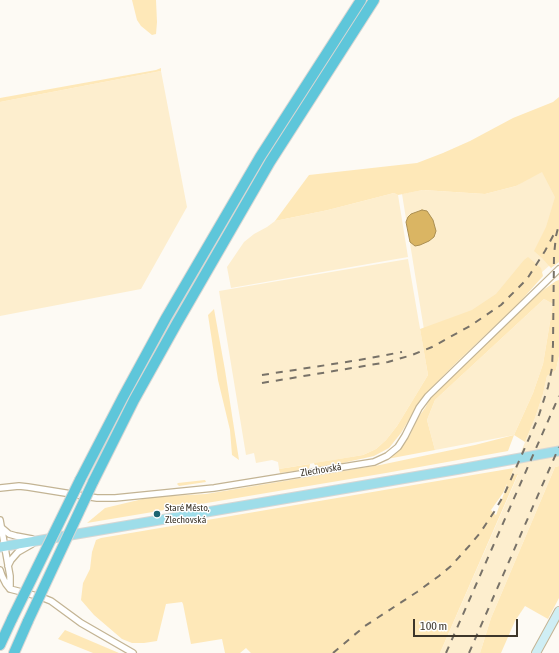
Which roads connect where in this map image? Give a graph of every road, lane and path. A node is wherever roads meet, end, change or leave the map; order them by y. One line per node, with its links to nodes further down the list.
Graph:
1 (361, 0): 14 (highway, bridge)
2 (374, 0): 15 (highway, bridge)
3 (559, 269): 5 (street, Zlechovská)
4 (559, 451): 8 (main road)
5 (0, 488)
6 (0, 520): 7 (street)
7 (1, 528): 8 (street); 9 (street)
8 (42, 540): 9 (main road); 10 (street)
9 (2, 546): 10 (street)
10 (8, 567): 12 (street)
11 (0, 570): 12 (street)
12 (10, 589): 16 (street)
13 (559, 611): 17 (main road)
14 (0, 646)
15 (14, 653)
16 (133, 653)
17 (536, 653)

